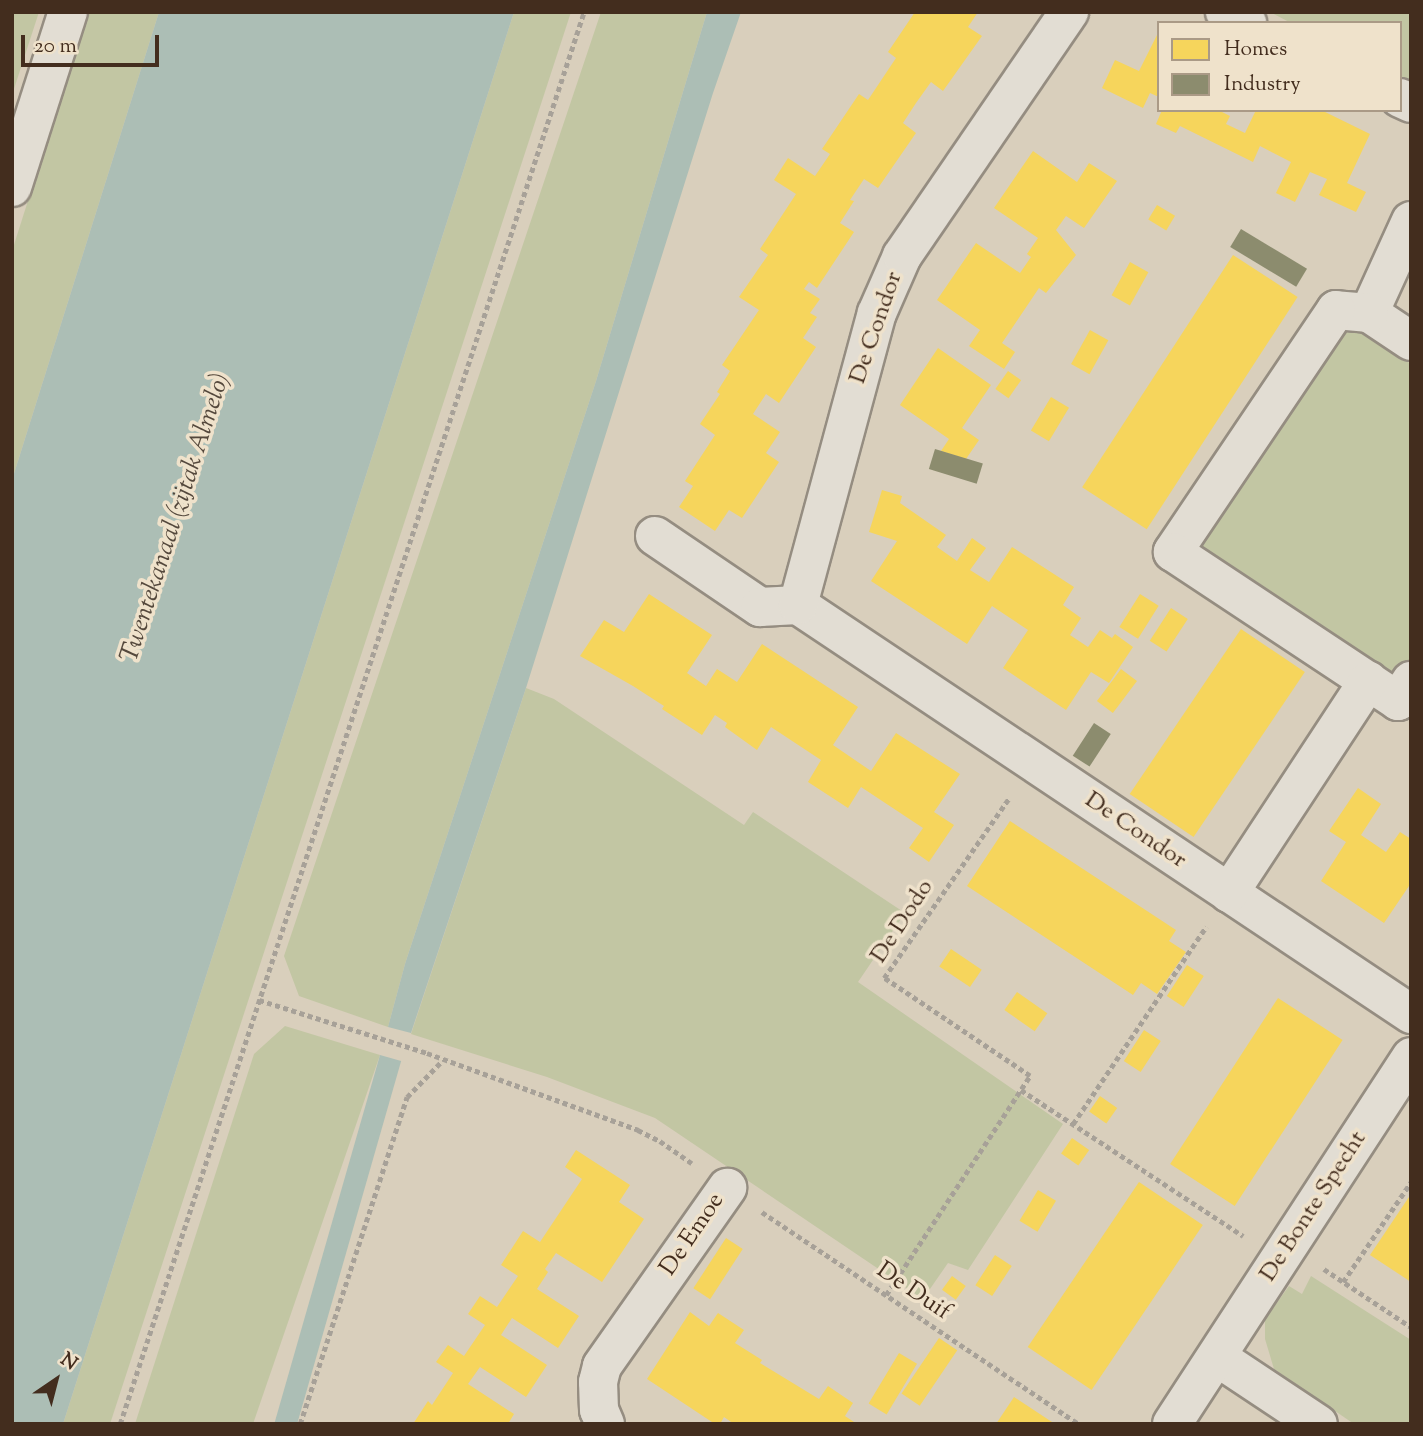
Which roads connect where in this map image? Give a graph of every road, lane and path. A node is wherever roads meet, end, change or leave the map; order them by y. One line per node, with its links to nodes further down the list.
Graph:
1 (68, 12): 6 (street)
2 (584, 12): 16 (path)
3 (1069, 12): 11 (street, De Condor)
4 (1225, 12): 5 (street)
5 (1243, 21)
6 (12, 187)
7 (1411, 221): 8 (street)
8 (1369, 313): 9 (street); 12 (street)
9 (1411, 341)
10 (655, 536): 11 (street)
11 (798, 605): 14 (street, De Condor)
12 (1368, 681): 13 (street); 15 (street)
13 (1411, 681)
14 (1033, 763): 15 (street, De Condor); 20 (path, De Dodo)
15 (1229, 892): 17 (street, De Condor); 21 (path)
16 (259, 1000): 19 (path, De Emoe); 29 (path)
17 (1411, 1014)
18 (1411, 1057): 24 (street, De Bonte Specht)
19 (442, 1061): 23 (path, De Emoe); 30 (path)
20 (1021, 1090): 21 (path); 26 (path)
21 (1073, 1124): 24 (path)
22 (1411, 1182): 25 (path)
23 (727, 1188): 26 (path, De Duif); 31 (street, De Emoe)
24 (1284, 1252): 25 (path); 28 (street, De Bonte Specht)
25 (1343, 1282): 27 (path)
26 (886, 1295): 32 (path, De Duif)
27 (1411, 1327)
28 (1217, 1357): 33 (street, De Bonte Specht); 34 (street)
29 (120, 1424)
30 (300, 1424)
31 (605, 1424)
32 (1079, 1424)
33 (1172, 1424)
34 (1318, 1424)

